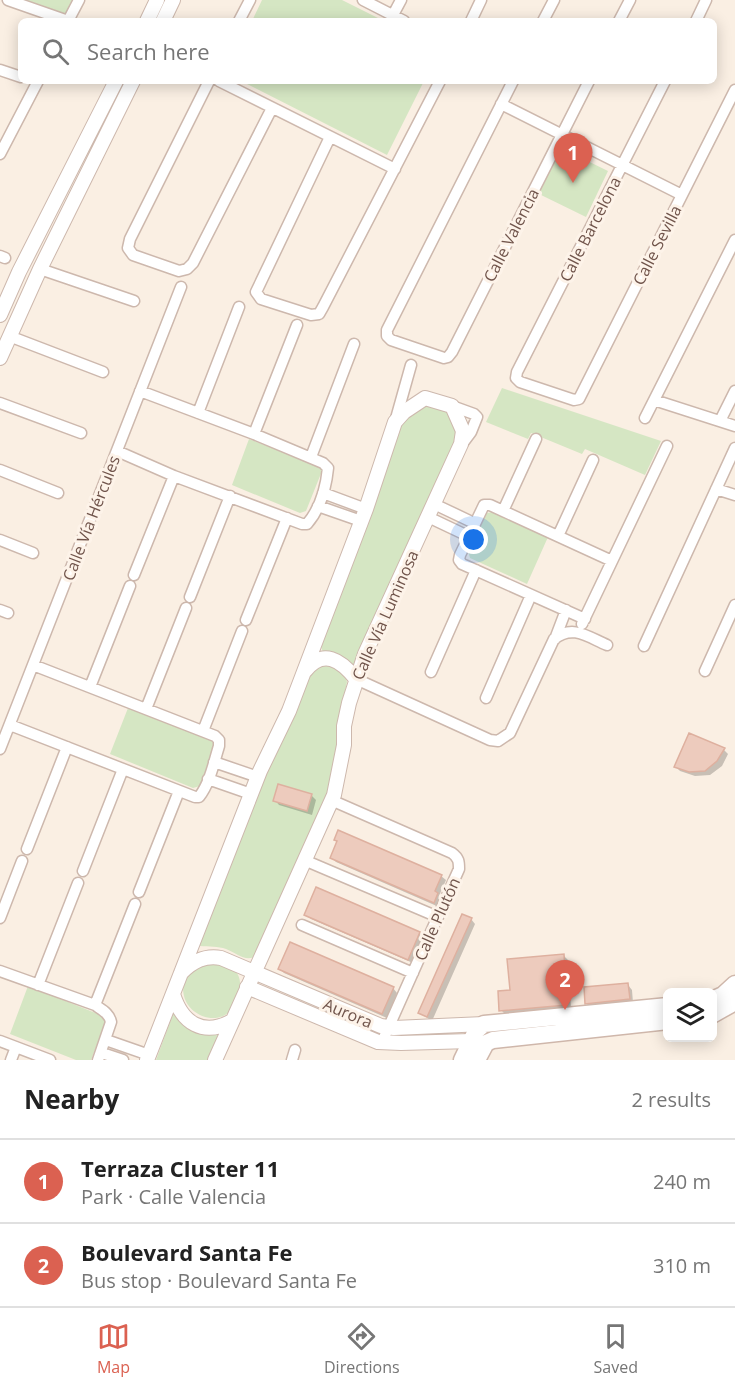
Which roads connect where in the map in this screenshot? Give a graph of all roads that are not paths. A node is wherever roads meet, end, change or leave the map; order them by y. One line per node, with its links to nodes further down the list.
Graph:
1 (8, 0): 13 (street)
2 (79, 0): 14 (street)
3 (157, 0): 15 (street)
4 (173, 0): 16 (street)
5 (250, 0): 17 (street)
6 (363, 0): 12 (street)
7 (401, 0): 12 (street)
8 (482, 0): 19 (street)
9 (554, 0): 20 (street)
10 (630, 0): 21 (street)
11 (706, 0): 22 (street)
12 (393, 15): 18 (street)
13 (59, 18)
14 (70, 18)
15 (148, 18)
16 (164, 18)
17 (241, 18)
18 (398, 18)
19 (473, 18)
20 (545, 18)
21 (621, 18)
22 (697, 18)
23 (0, 70): 24 (street)
24 (18, 76)
25 (34, 84): 39 (street)
26 (114, 84): 45 (street)
27 (132, 84): 46 (street)
28 (206, 84): 36 (street)
29 (225, 84): 36 (street)
30 (438, 84): 42 (street)
31 (511, 84): 35 (street)
32 (587, 84): 37 (street, Calle Valencia)
33 (663, 84): 41 (street, Calle Barcelona)
34 (735, 90): 43 (street, Calle Sevilla)
35 (501, 104): 37 (street); 37 (street, Calle Valencia)
36 (272, 108): 38 (street)
37 (562, 134): 41 (street)
38 (330, 137): 42 (street); 42 (street)
39 (3, 141): 40 (street)
40 (0, 154)
41 (622, 164): 43 (street); 61 (street, Calle Barcelona)
42 (395, 169)
43 (682, 195): 61 (street, Calle Sevilla)
44 (734, 244): 62 (street)
45 (19, 272): 46 (street); 50 (street)
46 (38, 274): 48 (street); 52 (street)
47 (181, 287): 57 (street, Calle Vía Hércules)
48 (134, 301)
49 (239, 307): 64 (street)
50 (0, 315)
51 (297, 325): 70 (street)
52 (9, 336): 54 (street); 56 (street)
53 (354, 344): 75 (street)
54 (0, 358)
55 (411, 365): 58 (street)
56 (103, 372)
57 (140, 391): 64 (street); 74 (street, Calle Vía Hércules)
58 (404, 391): 60 (street); 67 (street)
59 (735, 391): 66 (street)
60 (425, 398): 67 (street); 84 (street, Calle Vía Luminosa)
61 (579, 399)
62 (654, 400): 65 (street); 66 (street)
63 (0, 403): 69 (street)
64 (198, 413): 70 (street)
65 (645, 418)
66 (720, 421): 68 (street)
67 (395, 422): 87 (street)
68 (735, 426)
69 (81, 433)
70 (254, 434): 75 (street)
71 (536, 439): 86 (street)
72 (667, 446): 95 (street)
73 (735, 448): 79 (street)
74 (117, 451): 78 (street); 111 (street, Calle Vía Hércules)
75 (311, 458): 81 (street)
76 (593, 460): 92 (street)
77 (0, 470): 80 (street)
78 (174, 476): 83 (street); 97 (street)
79 (716, 489): 82 (street); 110 (street)
80 (58, 493)
81 (324, 493): 85 (street); 87 (street)
82 (735, 495)
83 (230, 496): 88 (street); 100 (street)
84 (434, 504): 89 (street, Calle Vía Luminosa); 90 (street)
85 (318, 506): 87 (street); 88 (street)
86 (503, 511): 90 (street); 92 (street)
87 (364, 515): 113 (street)
88 (287, 518): 105 (street)
89 (428, 518): 91 (street); 115 (street, Calle Vía Luminosa)
90 (474, 523): 91 (street)
91 (468, 536): 96 (street)
92 (558, 536): 95 (street)
93 (0, 540): 94 (street)
94 (33, 553)
95 (612, 561): 104 (street)
96 (476, 570): 99 (street); 114 (street)
97 (134, 575)
98 (130, 586): 116 (street)
99 (531, 595): 103 (street); 117 (street)
100 (190, 597)
101 (735, 605): 112 (street)
102 (186, 608): 118 (street)
103 (566, 610): 104 (street); 108 (street)
104 (585, 619): 107 (street)
105 (246, 620)
106 (242, 631): 120 (street)
107 (578, 632): 108 (street); 109 (street)
108 (554, 639): 115 (street)
109 (607, 645)
110 (644, 646)
111 (33, 665): 116 (street); 119 (street, Calle Vía Hércules)
112 (705, 671)
113 (303, 672): 115 (street); 125 (street)
114 (431, 672)
115 (356, 680): 129 (street, Calle Vía Luminosa)
116 (90, 687): 118 (street)
117 (486, 698)
118 (146, 709): 120 (street)
119 (9, 725): 121 (street); 122 (street, Calle Vía Hércules)
120 (203, 731): 123 (street)
121 (67, 747): 124 (street); 130 (street)
122 (0, 749)
123 (214, 762): 125 (street); 126 (street)
124 (123, 768): 127 (street); 133 (street)
125 (258, 777): 128 (street)
126 (208, 779): 127 (street); 128 (street)
127 (179, 790): 135 (street)
128 (251, 794): 141 (street)
129 (331, 800): 131 (street, Calle Vía Luminosa); 137 (street, Calle Plutón)
130 (27, 849)
131 (304, 860): 137 (street); 142 (street, Calle Vía Luminosa)
132 (22, 861): 138 (street)
133 (83, 871)
134 (78, 883): 145 (street)
135 (140, 892)
136 (135, 904): 150 (street)
137 (438, 917): 143 (street, Calle Plutón)
138 (0, 918)
139 (302, 925): 143 (street)
140 (0, 971): 145 (street)
141 (181, 973): 142 (street); 147 (street)
142 (254, 973): 146 (street, Calle Vía Luminosa); 156 (street, Aurora)
143 (413, 973): 156 (street, Calle Plutón)
144 (735, 984): 148 (main road)
145 (38, 985): 150 (street)
146 (247, 987): 153 (street, Calle Vía Luminosa); 160 (street, Aurora)
147 (173, 994): 153 (street); 163 (street)
148 (717, 998)
149 (735, 1002): 152 (main road)
150 (95, 1005): 157 (street)
151 (663, 1006): 155 (main road)
152 (717, 1013)
153 (232, 1021): 167 (street, Calle Vía Luminosa)
154 (663, 1022): 169 (main road)
155 (484, 1024): 156 (street, Aurora); 159 (main road)
156 (389, 1028): 160 (street, Calle Plutón)
157 (106, 1040): 162 (street); 163 (street)
158 (0, 1041): 161 (street)
159 (471, 1041): 160 (street, Aurora); 168 (main road)
160 (382, 1042)
161 (16, 1047): 164 (street); 165 (street)
162 (100, 1056): 166 (street)
163 (148, 1058)
164 (11, 1060)
165 (50, 1060)
166 (123, 1060)
167 (214, 1060)
168 (462, 1060)
169 (477, 1060)

